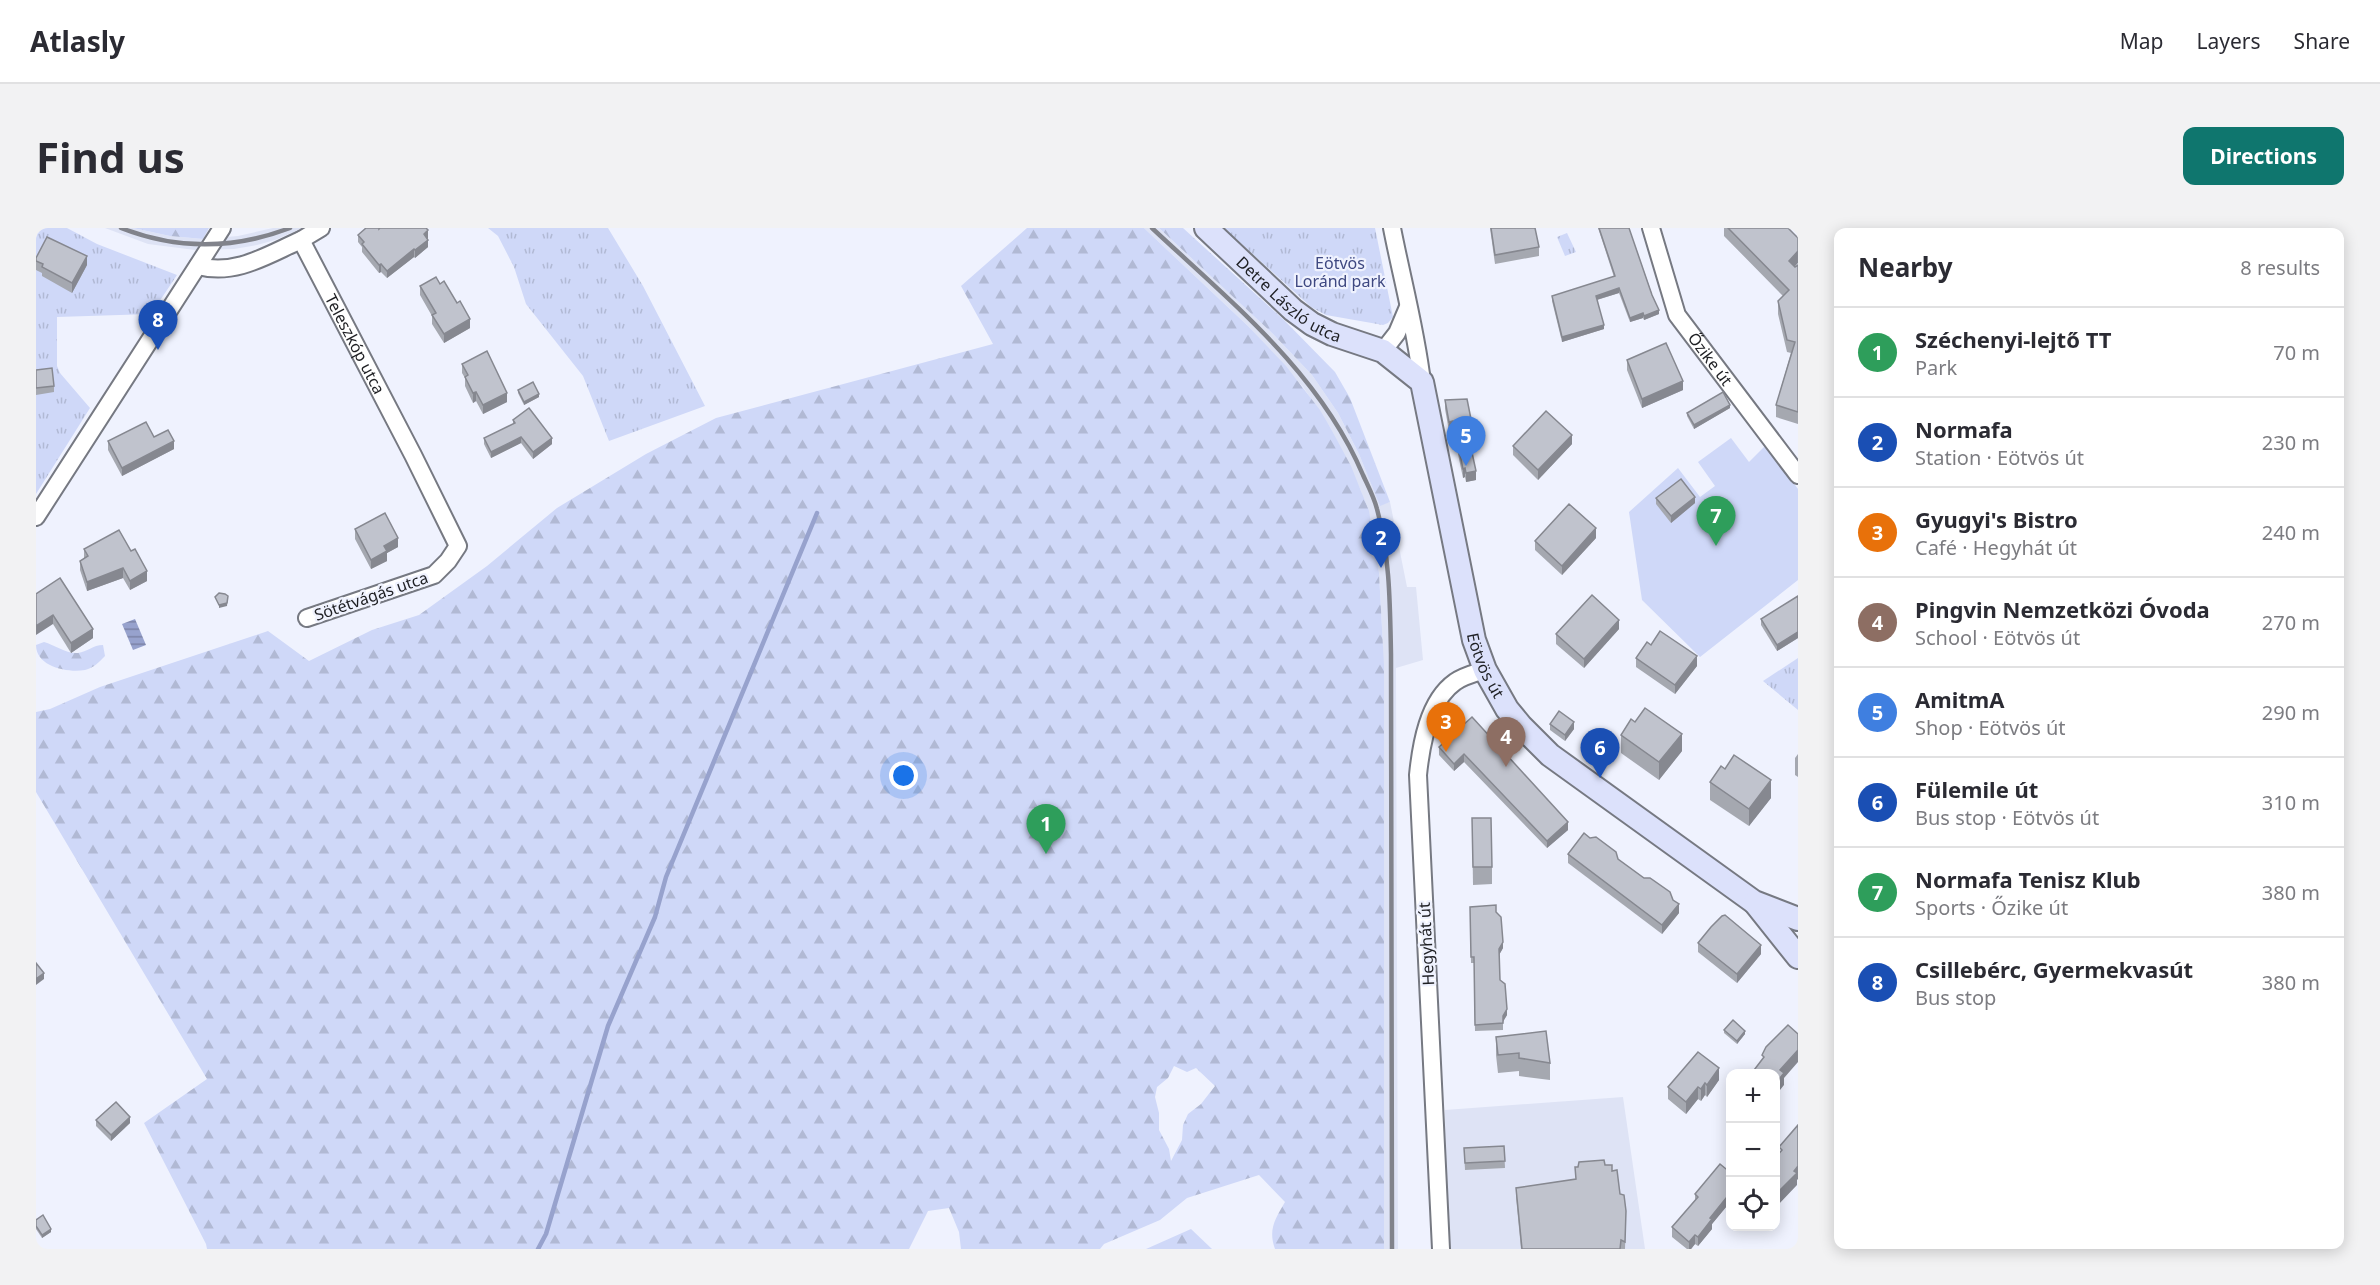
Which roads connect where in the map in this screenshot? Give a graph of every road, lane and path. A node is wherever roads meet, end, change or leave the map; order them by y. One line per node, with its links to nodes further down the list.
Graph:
1 (222, 228): 7 (street)
2 (321, 228): 6 (street)
3 (1206, 228): 9 (street, Detre László utca)
4 (1392, 228): 8 (street, Eötvös út)
5 (1651, 228): 11 (street, Őzike út)
6 (301, 240): 7 (street); 13 (street, Teleszkóp utca)
7 (198, 266): 12 (street)
8 (1408, 307): 9 (street); 10 (street, Eötvös út)
9 (1383, 351): 10 (street)
10 (1422, 382): 15 (street, Eötvös út)
11 (1798, 475)
12 (36, 517)
13 (458, 546): 14 (street, Sötétvágás utca)
14 (307, 618)
15 (1485, 670): 16 (street, Eötvös út); 19 (street, Hegyhát út)
16 (1754, 902): 17 (street, Eötvös út); 18 (street, Eötvös út)
17 (1798, 919)
18 (1795, 946)
19 (1441, 1249)

